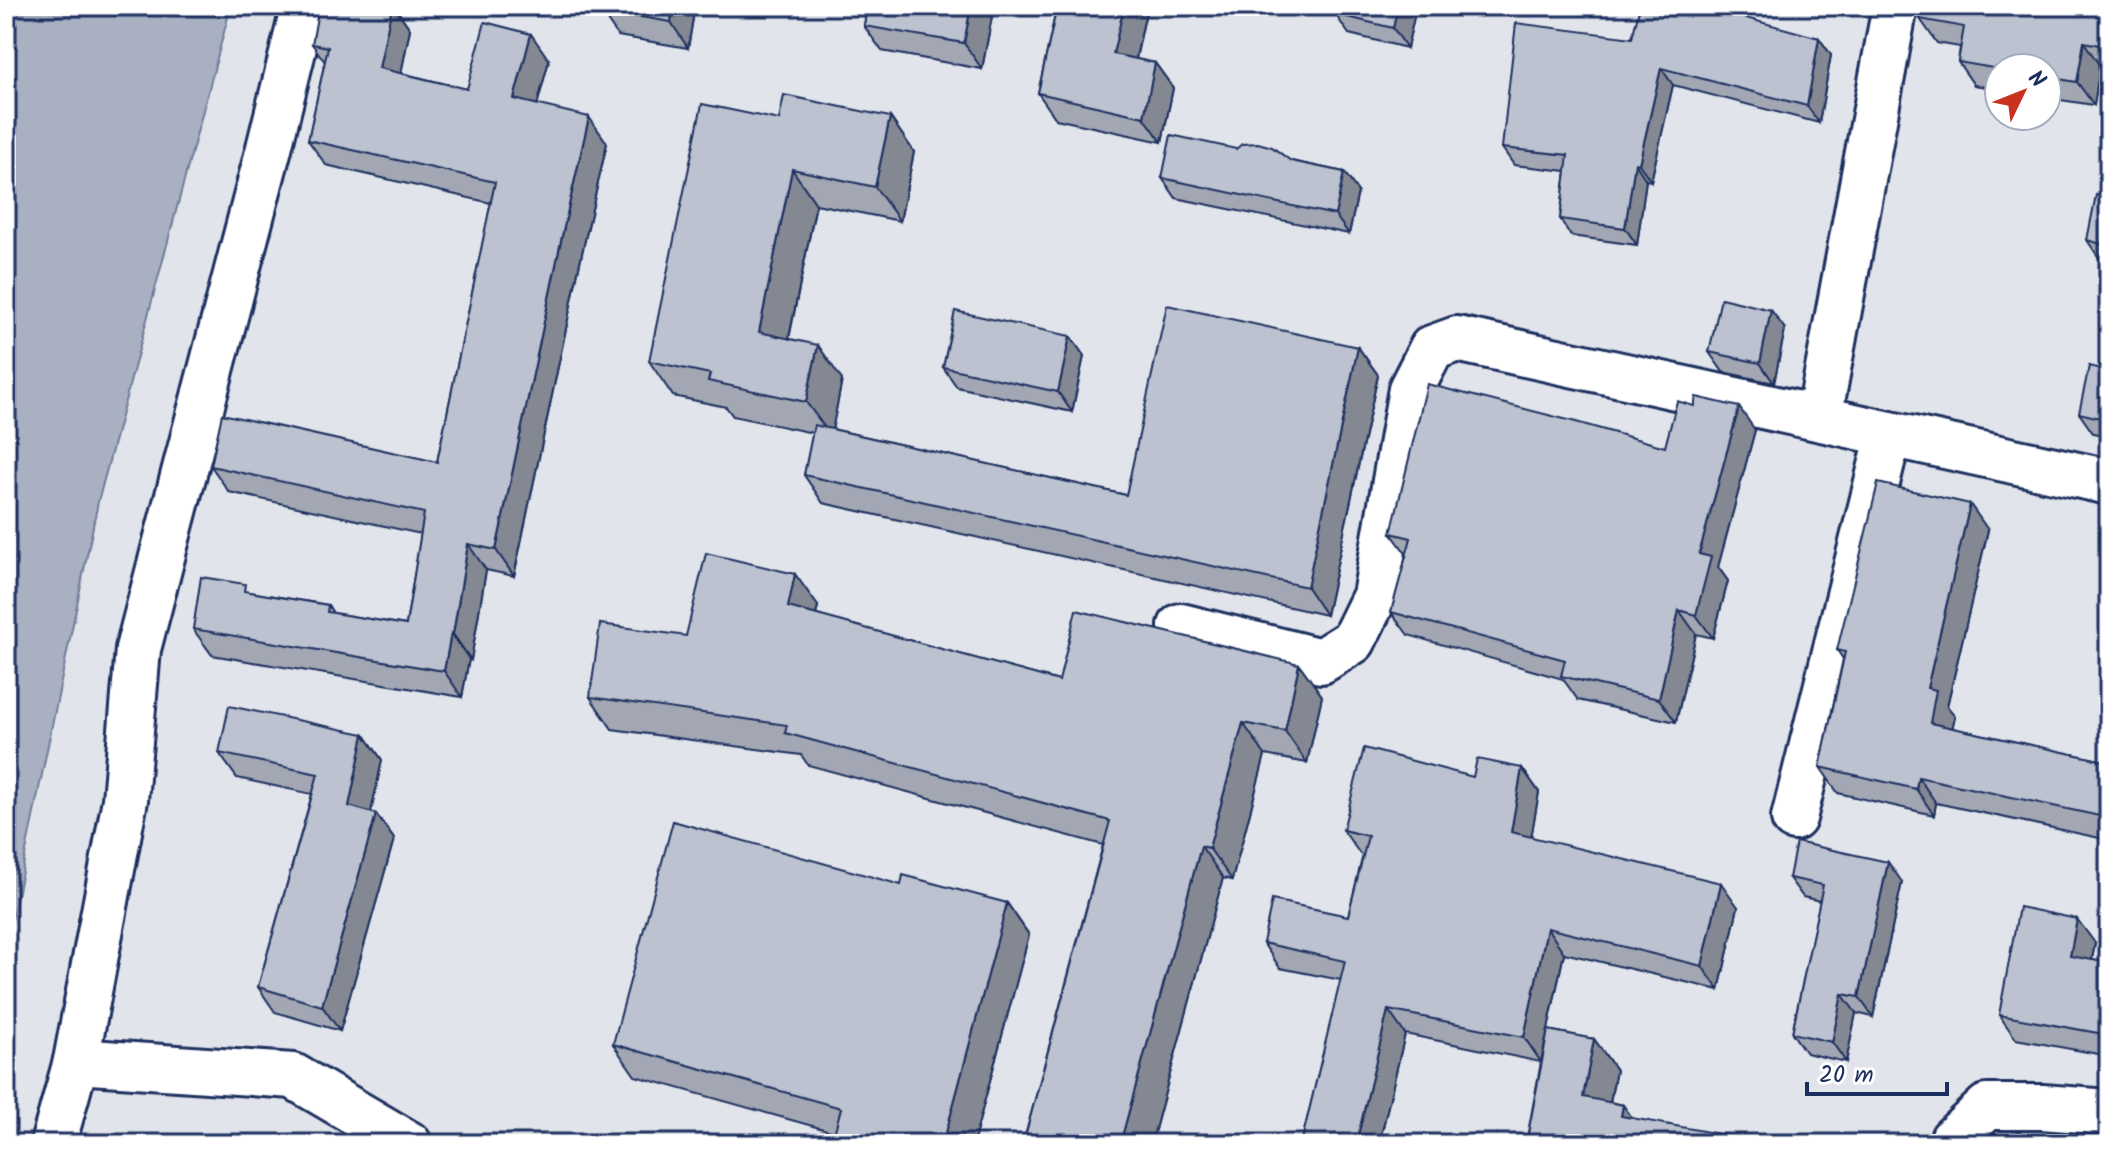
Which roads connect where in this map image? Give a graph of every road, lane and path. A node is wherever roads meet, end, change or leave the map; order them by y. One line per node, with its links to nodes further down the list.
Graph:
1 (304, 6): 8 (street)
2 (1895, 6): 3 (street)
3 (1819, 418): 4 (street); 6 (street)
4 (1889, 434): 5 (street); 7 (street)
5 (2109, 482)
6 (1181, 626)
7 (1794, 818)
8 (76, 1061): 10 (street); 11 (street)
9 (2109, 1112): 12 (street)
10 (53, 1144)
11 (409, 1144)
12 (1952, 1144)

